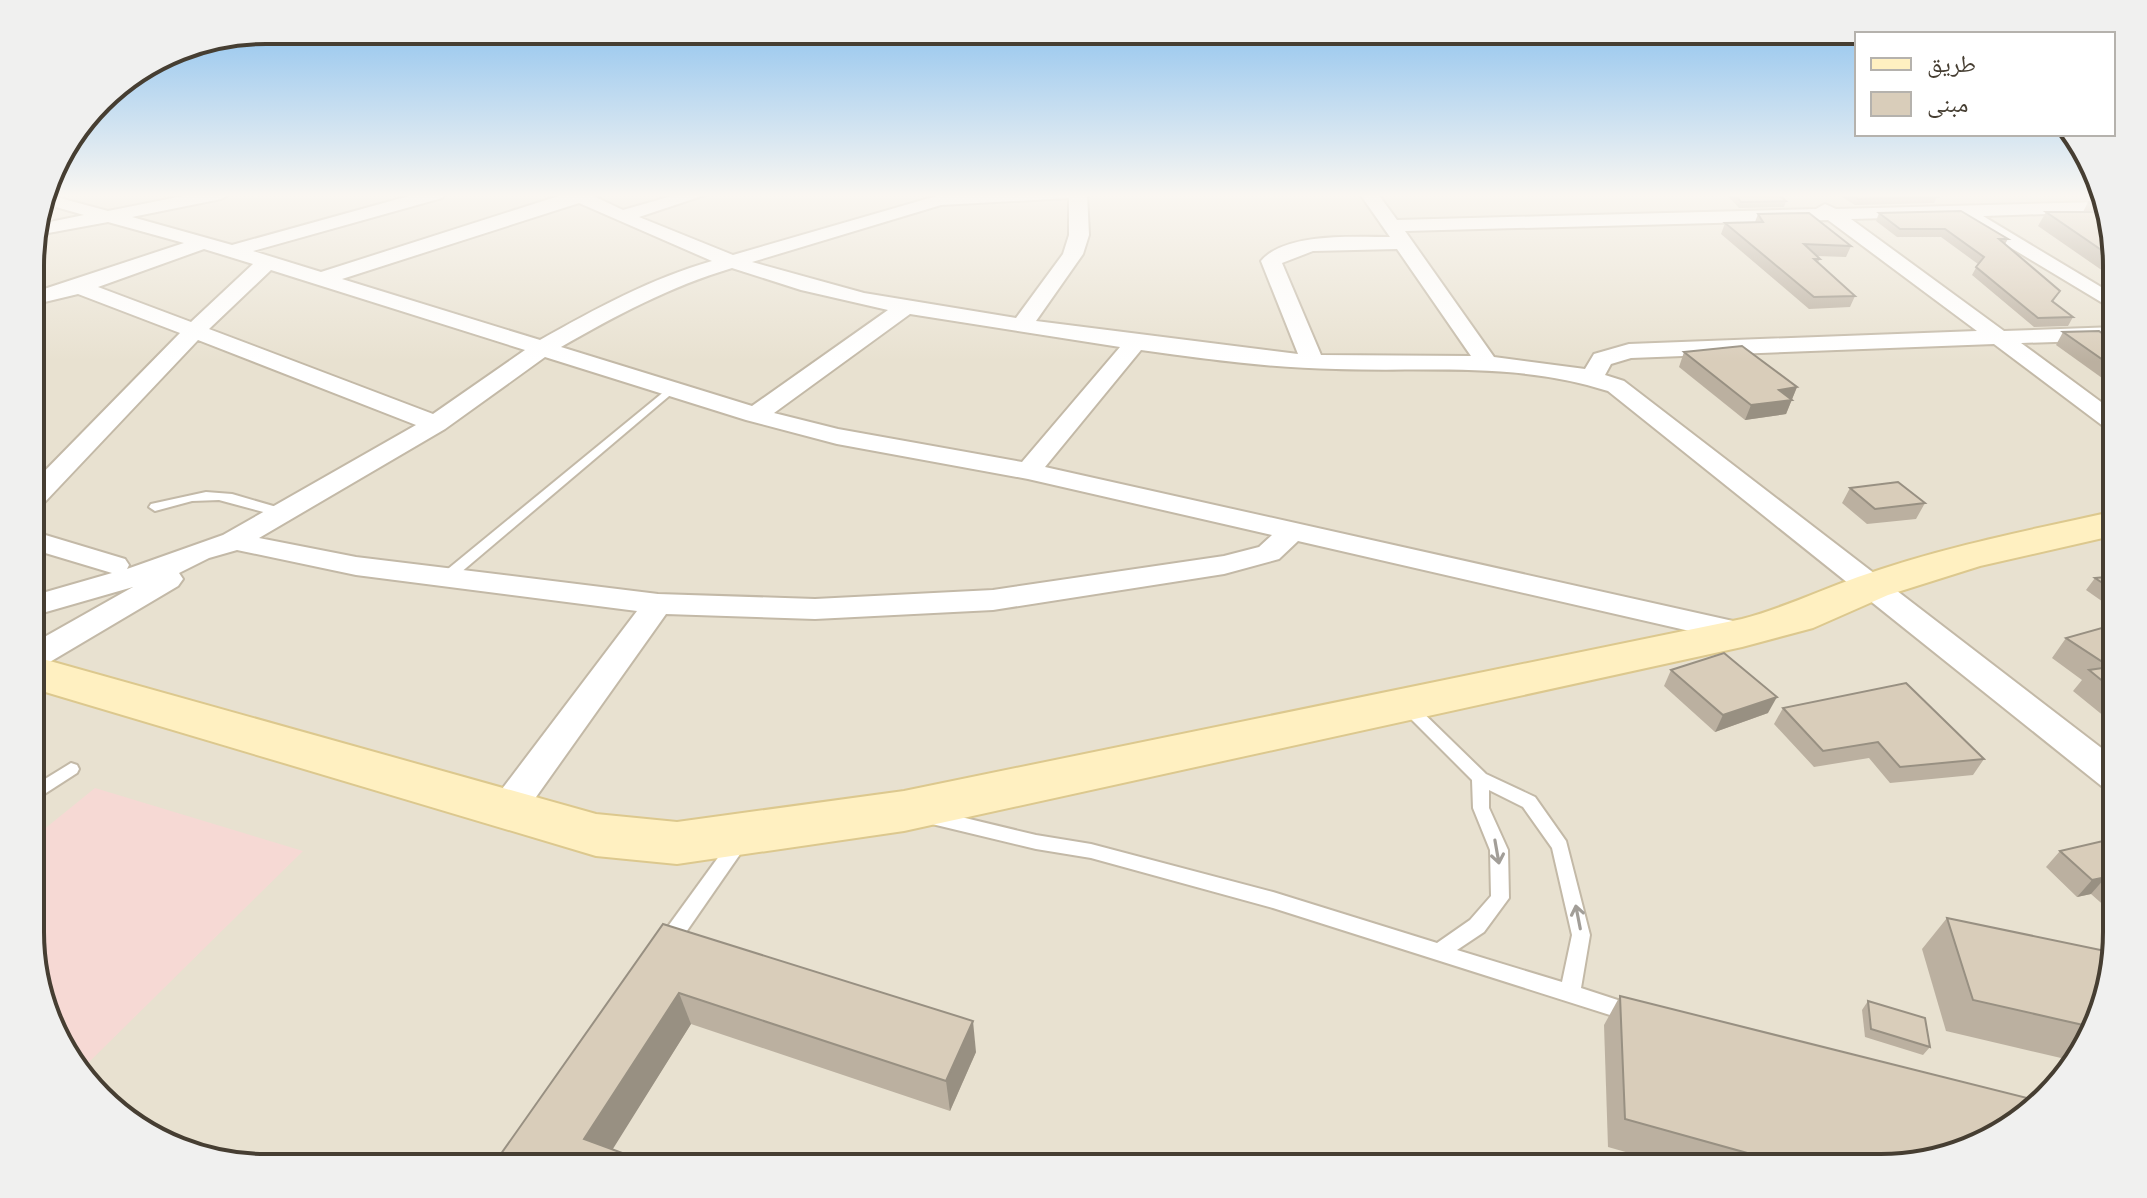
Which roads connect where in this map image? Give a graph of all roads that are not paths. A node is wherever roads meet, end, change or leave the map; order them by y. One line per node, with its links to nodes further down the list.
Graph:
1 (184, 250): 16 (street)
2 (227, 250): 12 (street)
3 (236, 250): 12 (street)
4 (411, 250): 15 (street)
5 (704, 250): 14 (street)
6 (774, 250): 14 (street)
7 (1074, 250): 20 (street)
8 (1289, 250): 26 (street)
9 (1406, 250): 27 (street)
10 (1881, 250): 23 (street)
11 (2027, 250): 18 (street)
12 (232, 251): 13 (street)
13 (267, 262): 15 (street); 21 (street)
14 (734, 262): 19 (street); 25 (street)
15 (321, 279): 25 (street)
16 (79, 287): 17 (street); 21 (street)
17 (44, 296)
18 (2103, 297)
19 (905, 308): 20 (street); 31 (street)
20 (1021, 326): 24 (street)
21 (194, 331): 32 (street); 34 (street)
22 (2103, 333): 23 (street)
23 (1998, 336): 28 (street); 30 (street)
24 (1136, 342): 26 (street); 33 (street)
25 (540, 350): 29 (street); 32 (street)
26 (1313, 362): 27 (street)
27 (1489, 366): 28 (street)
28 (1593, 376): 45 (street)
29 (671, 389): 31 (street); 43 (lane)
30 (2103, 414)
31 (755, 415): 33 (street)
32 (436, 424): 36 (street)
33 (1028, 471): 38 (street)
34 (44, 487)
35 (155, 507): 36 (lane)
36 (282, 513): 39 (street)
37 (2103, 526): 45 (street)
38 (1290, 533): 47 (street); 48 (street)
39 (233, 541): 41 (street); 43 (street); 49 (street)
40 (44, 544): 42 (street)
41 (199, 552): 42 (street); 46 (street)
42 (115, 565): 44 (street)
43 (448, 576): 47 (street)
44 (44, 585)
45 (1873, 586): 48 (street); 52 (street)
46 (44, 603)
47 (658, 604): 56 (street)
48 (1742, 633): 51 (street)
49 (44, 651)
50 (44, 676): 56 (street)
51 (1405, 704): 54 (lane); 57 (street)
52 (2103, 768)
53 (71, 769): 55 (lane)
54 (1480, 778): 59 (lane, one-way to 59); 61 (lane, one-way to 54)
55 (44, 788)
56 (506, 811): 58 (street)
57 (904, 811): 58 (street); 59 (lane)
58 (744, 836): 60 (lane)
59 (1439, 952): 61 (lane)
60 (653, 963)
61 (1570, 994): 62 (lane)
62 (1655, 1020)

